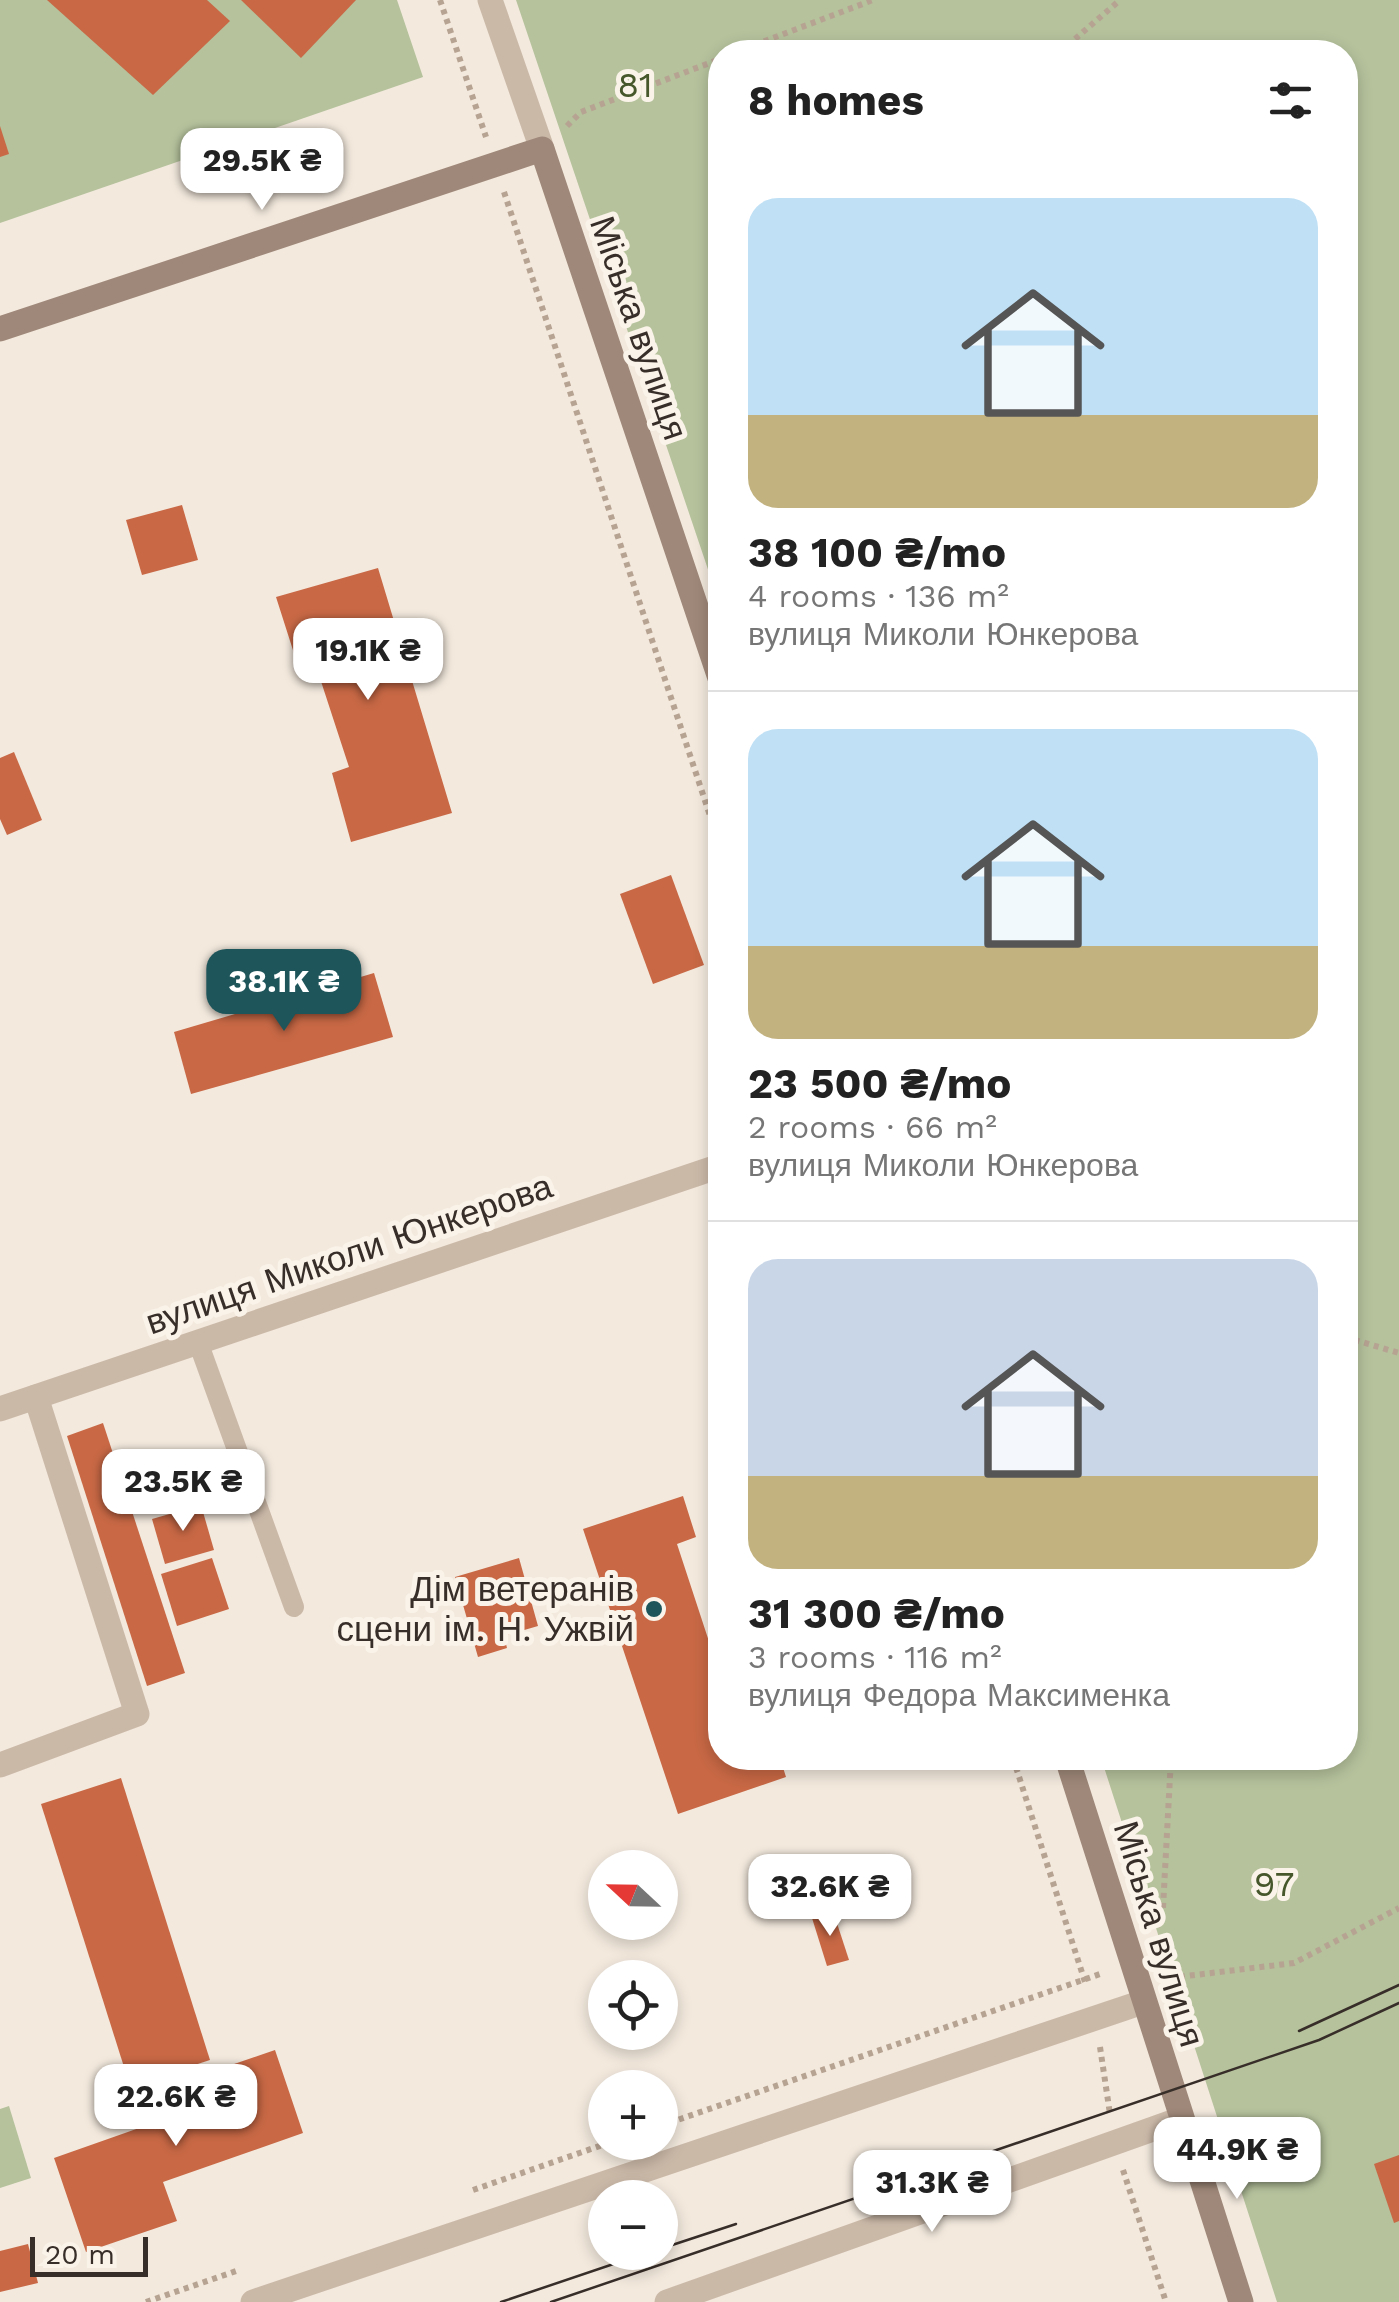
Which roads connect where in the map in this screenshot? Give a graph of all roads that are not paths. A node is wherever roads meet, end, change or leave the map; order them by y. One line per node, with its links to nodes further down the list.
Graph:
1 (490, 0): 2 (street, Міська вулиця)
2 (542, 150): 3 (street); 4 (street, Міська вулиця)
3 (0, 329)
4 (708, 642)
5 (708, 1170): 6 (street, вулиця Миколи Юнкерова)
6 (198, 1342): 7 (street, вулиця Миколи Юнкерова); 9 (lane)
7 (36, 1397): 8 (street, вулиця Миколи Юнкерова); 10 (street)
8 (0, 1409)
9 (294, 1607)
10 (0, 1765)
11 (1071, 1770): 12 (street, Міська вулиця)
12 (1137, 1982): 13 (street, Міська вулиця); 14 (street)
13 (1181, 2119): 15 (street); 16 (street, Міська вулиця)
14 (253, 2302)
15 (666, 2302)
16 (1241, 2302)

